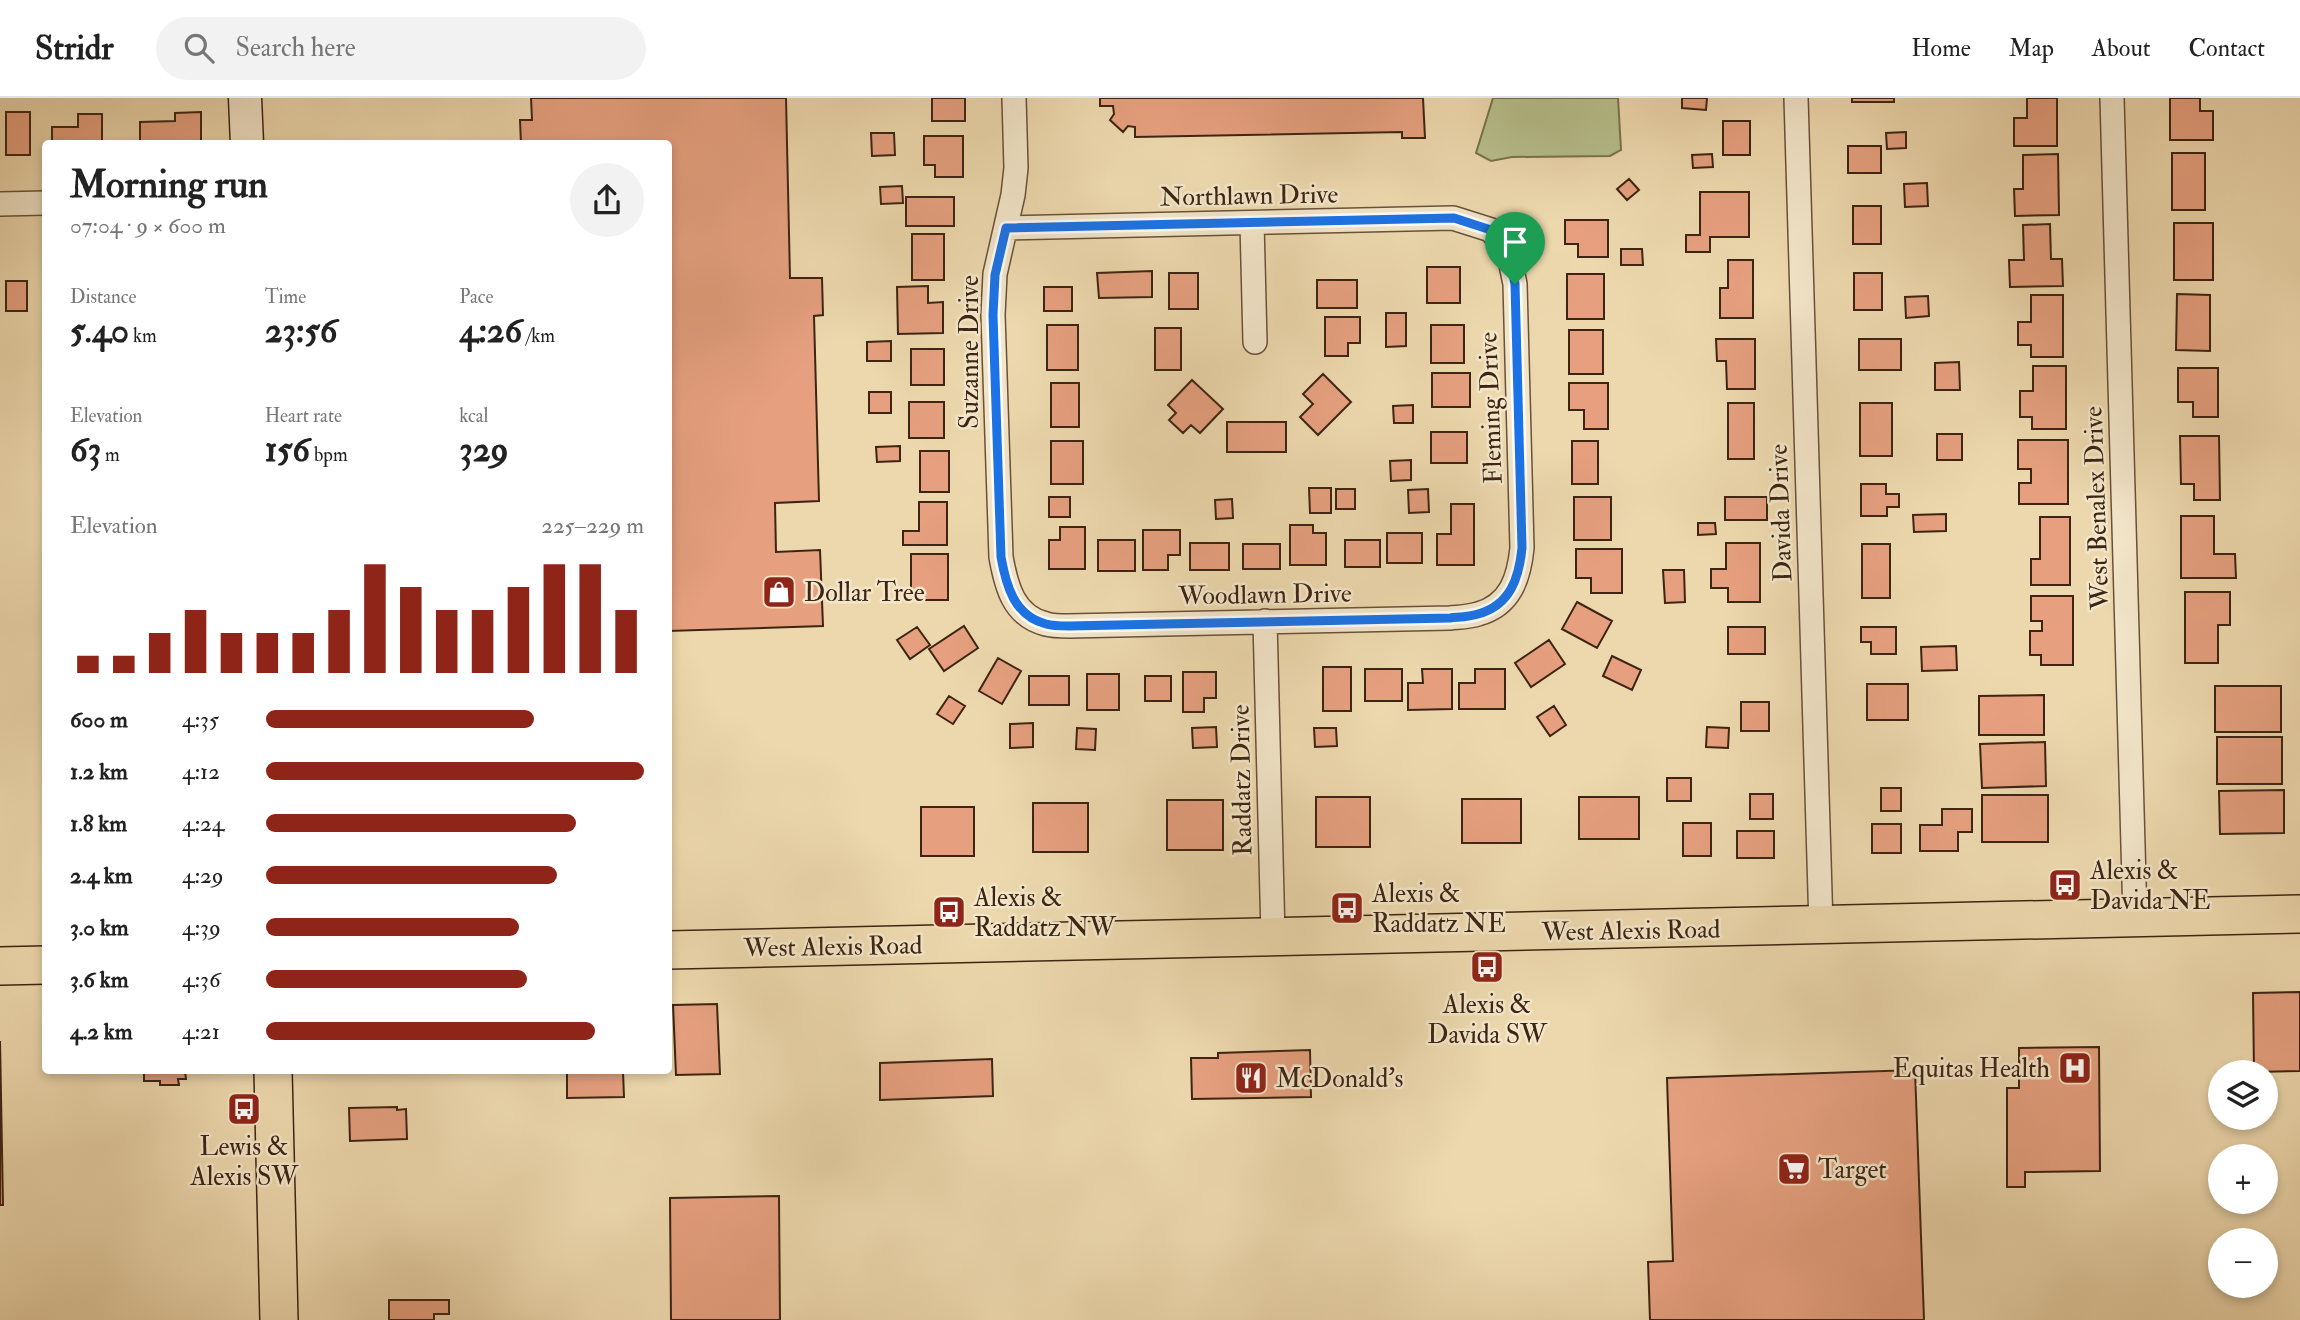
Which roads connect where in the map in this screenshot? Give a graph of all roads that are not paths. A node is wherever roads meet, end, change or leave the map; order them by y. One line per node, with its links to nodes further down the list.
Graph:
1 (245, 98): 5 (main road)
2 (1014, 98): 9 (street, Suzanne Drive)
3 (1796, 98): 17 (street, Davida Drive)
4 (2112, 98): 16 (street, West Benalex Drive)
5 (247, 140)
6 (42, 203): 7 (street)
7 (0, 204)
8 (1252, 223): 9 (street, Northlawn Drive); 10 (street, Northlawn Drive); 11 (street)
9 (1006, 228): 13 (street, Suzanne Drive)
10 (1491, 230): 12 (street, Fleming Drive)
11 (1255, 342)
12 (1512, 590): 14 (street, Woodlawn Drive)
13 (1017, 605): 14 (street, Woodlawn Drive)
14 (1265, 621): 18 (street, Raddatz Drive)
15 (2300, 914): 16 (main road, West Alexis Road)
16 (2135, 917): 17 (main road, West Alexis Road)
17 (1821, 926): 18 (main road, West Alexis Road)
18 (1273, 936): 19 (main road, West Alexis Road)
19 (672, 950)
20 (42, 965): 21 (main road)
21 (0, 966)
22 (273, 1074): 23 (main road)
23 (279, 1320)

